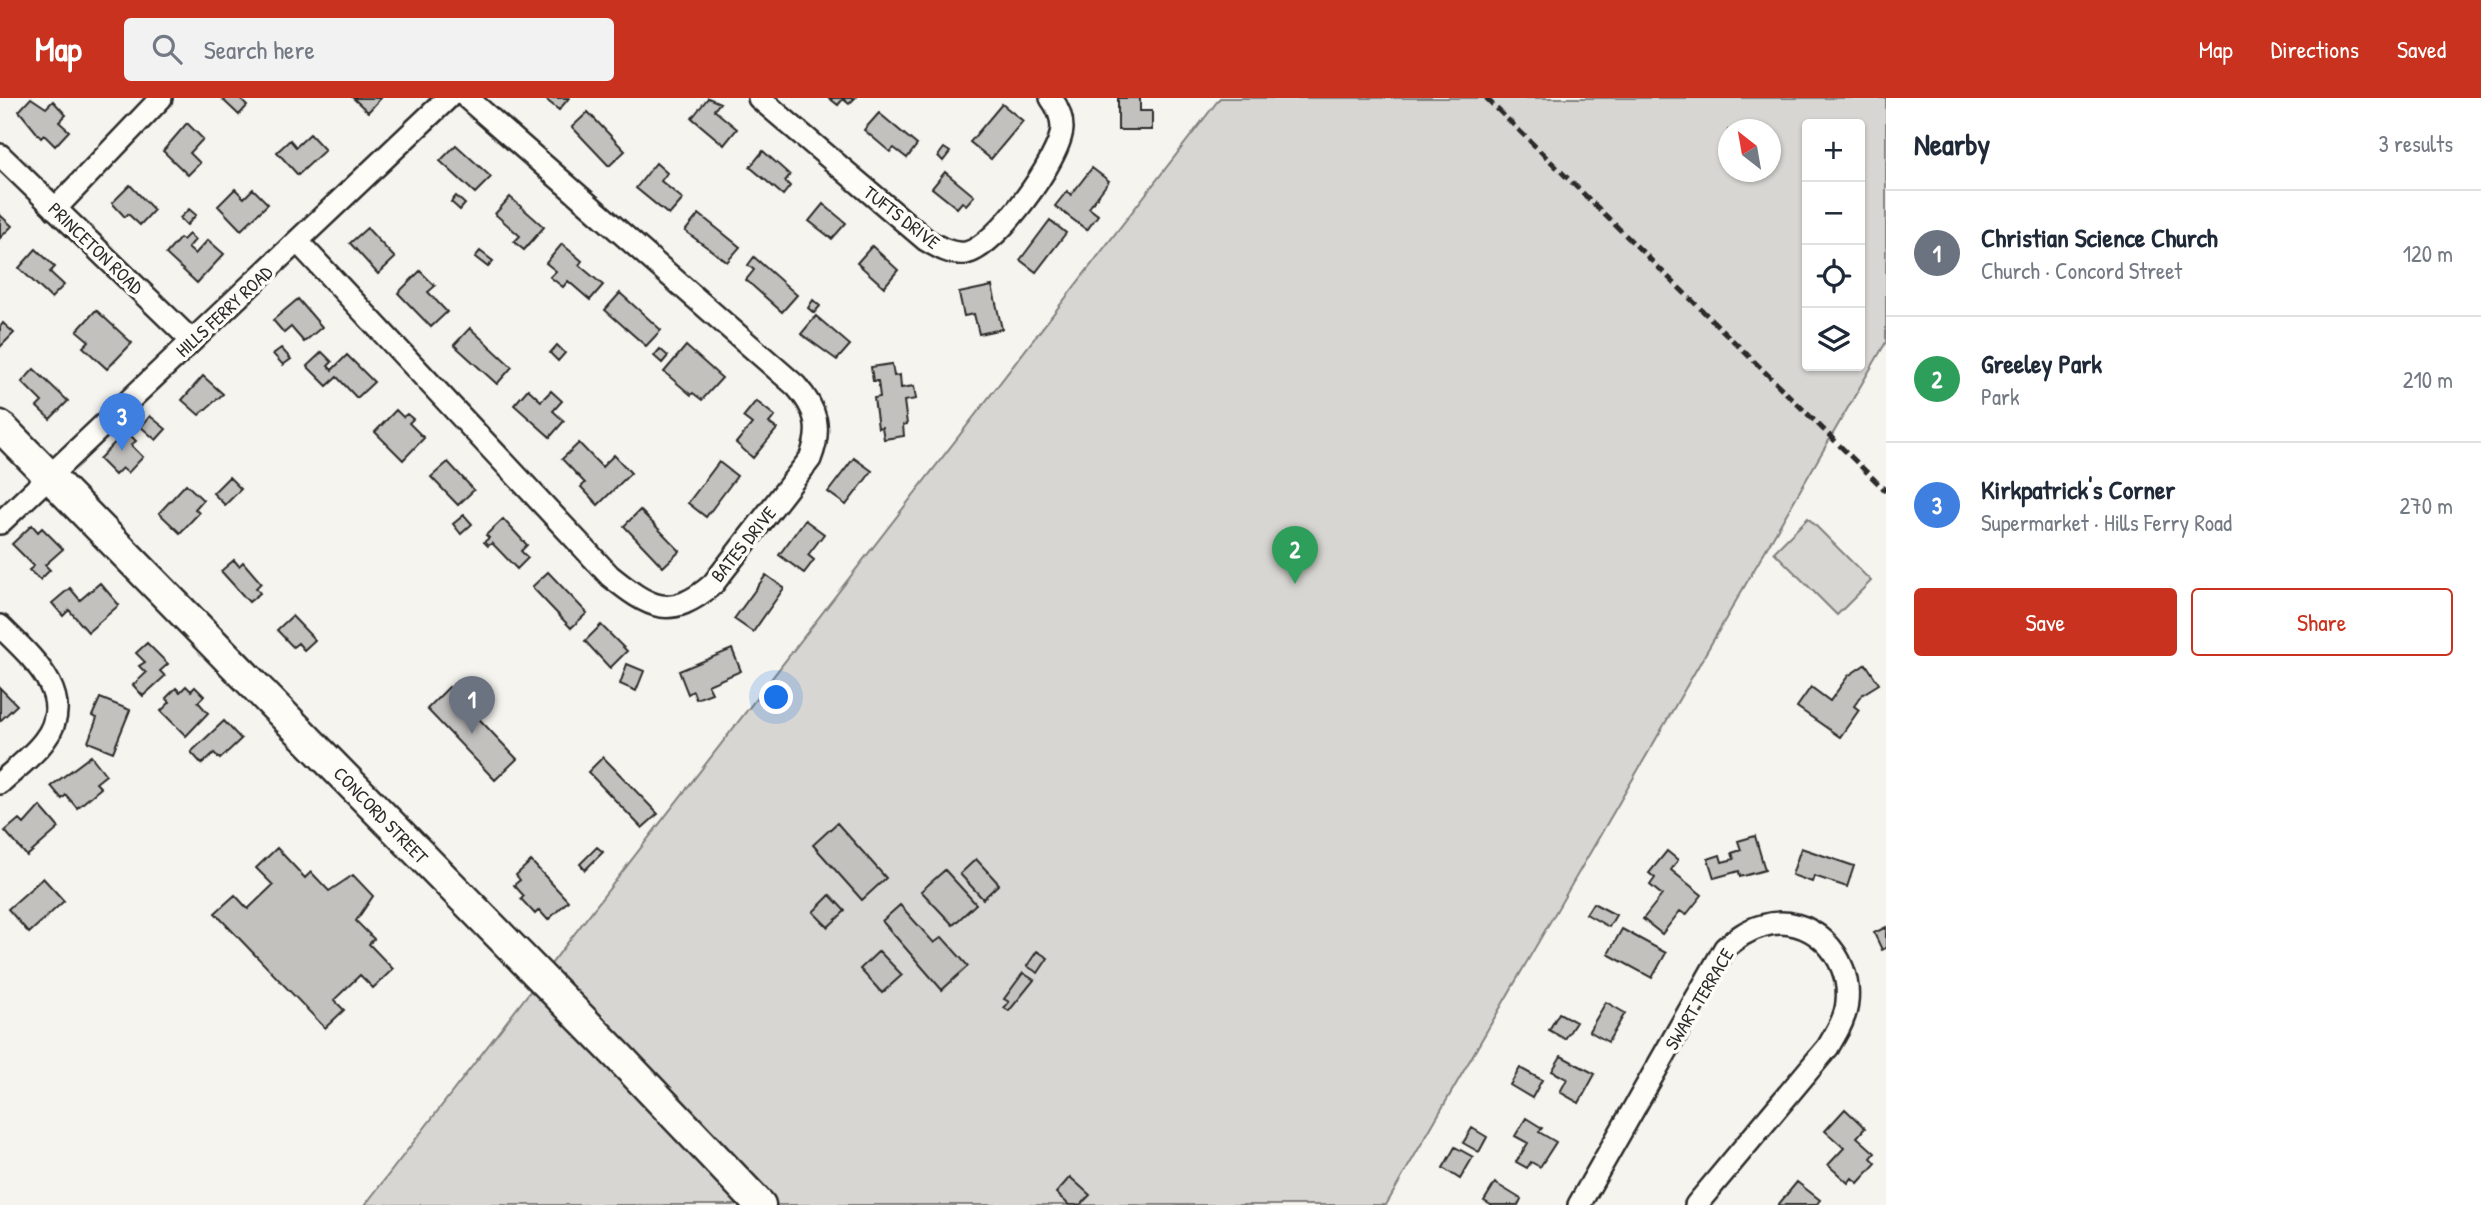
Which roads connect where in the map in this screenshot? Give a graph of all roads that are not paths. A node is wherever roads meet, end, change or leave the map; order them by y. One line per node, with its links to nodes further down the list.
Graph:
1 (161, 98): 6 (street)
2 (451, 98): 7 (street, HILLS FERRY ROAD); 7 (street, BATES DRIVE)
3 (759, 98): 4 (street, TUFTS DRIVE)
4 (1051, 98)
5 (0, 155): 6 (street, PRINCETON ROAD)
6 (55, 209): 8 (street, PRINCETON ROAD)
7 (298, 242): 8 (street, HILLS FERRY ROAD)
8 (191, 341): 10 (street, HILLS FERRY ROAD)
9 (0, 426): 10 (main road, CONCORD STREET)
10 (51, 475): 11 (street, HILLS FERRY ROAD); 14 (main road, CONCORD STREET)
11 (0, 523)
12 (0, 626): 13 (street)
13 (0, 783)
14 (760, 1205)
15 (1579, 1205): 16 (street, SWART TERRACE)
16 (1696, 1205)

